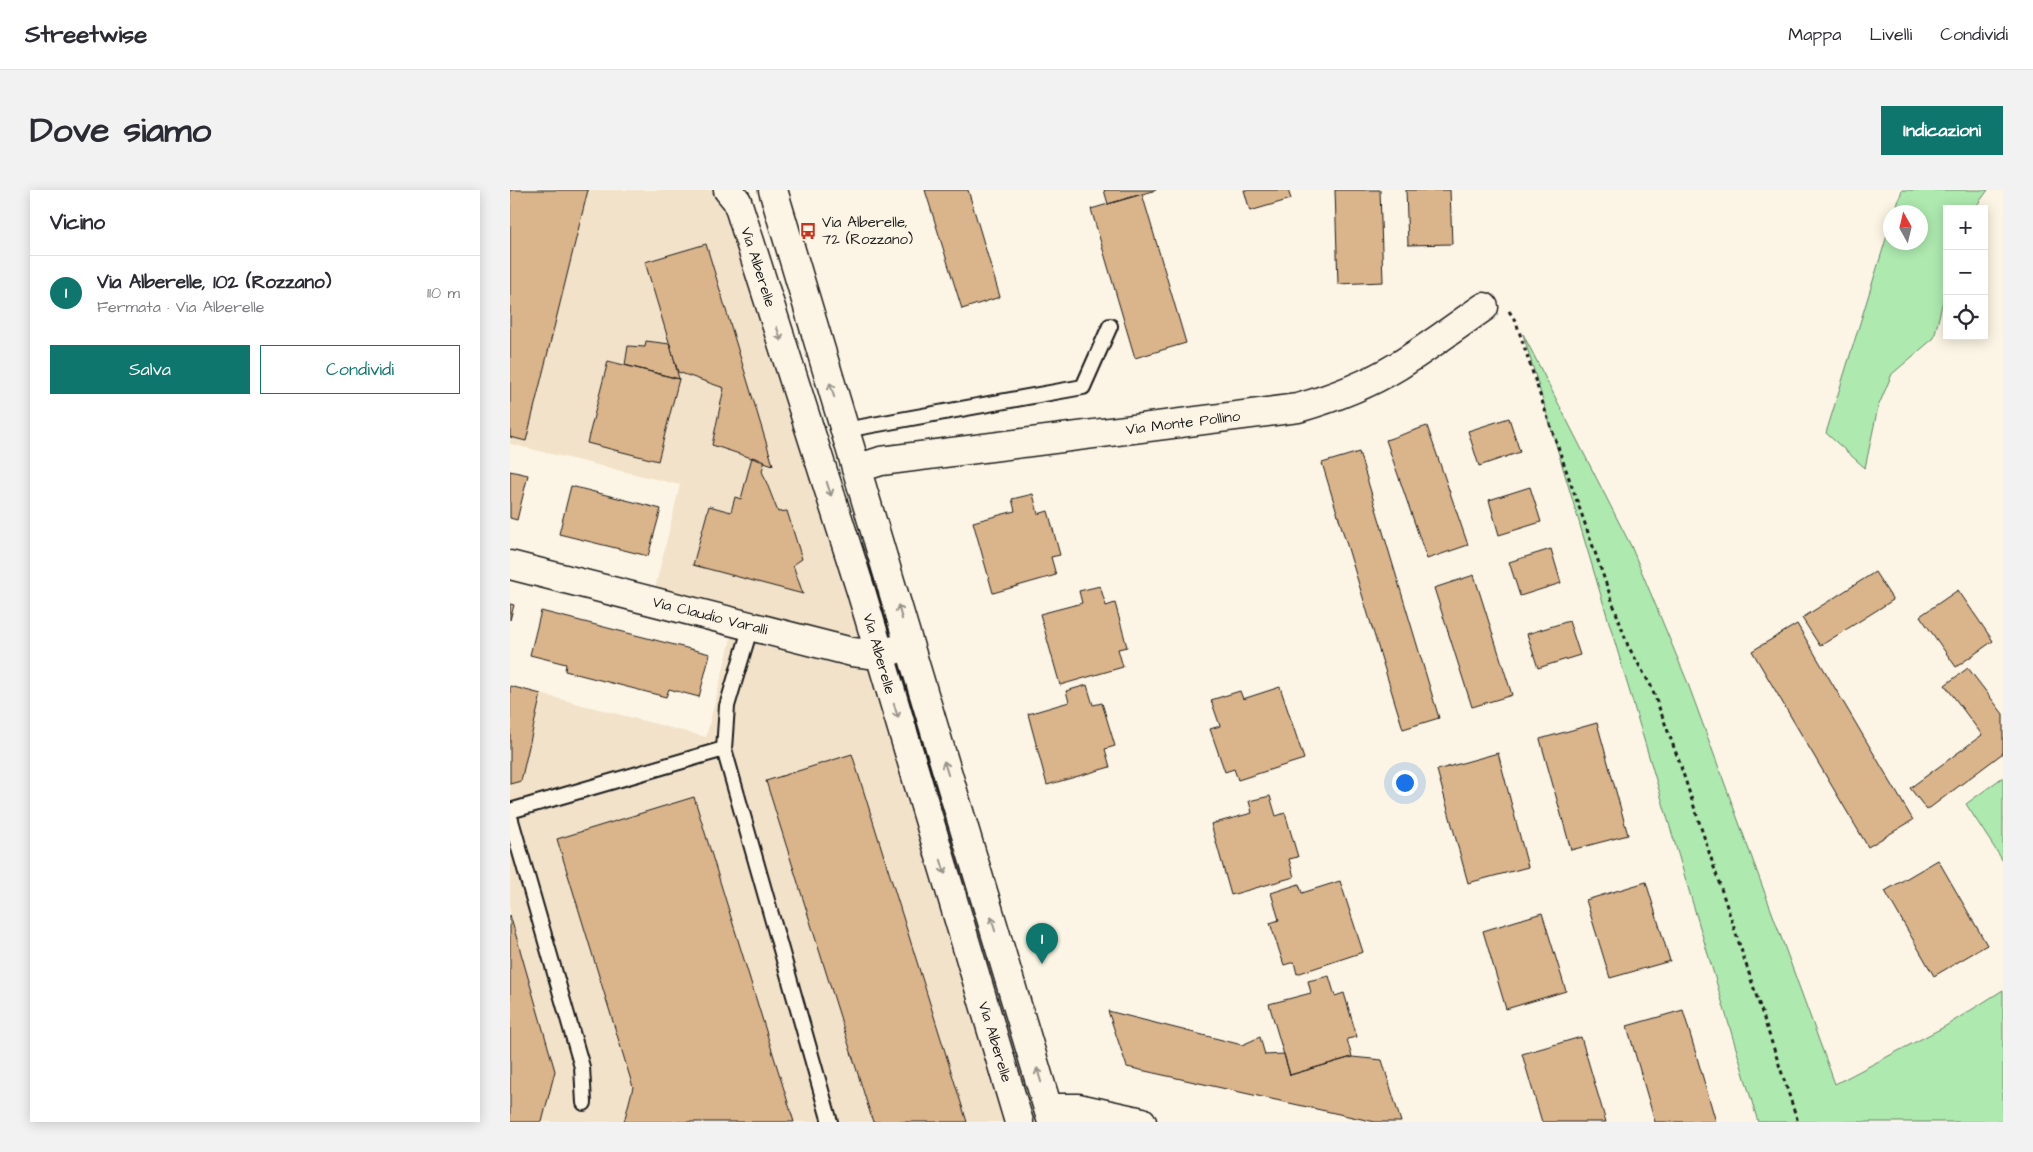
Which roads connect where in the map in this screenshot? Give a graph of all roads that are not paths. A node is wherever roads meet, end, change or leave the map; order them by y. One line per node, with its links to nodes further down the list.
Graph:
1 (728, 190): 10 (street, Via Alberelle, one-way to 10)
2 (773, 190): 5 (street, Via Alberelle, one-way to 2)
3 (1484, 307): 6 (street, Via Monte Pollino)
4 (1110, 326): 5 (lane)
5 (845, 430): 6 (street, Via Alberelle)
6 (856, 469): 9 (street, Via Alberelle, one-way to 6)
7 (510, 565): 8 (street, Via Claudio Varalli)
8 (751, 626): 10 (street, Via Claudio Varalli); 11 (lane)
9 (910, 646): 10 (street, Via Claudio Varalli); 15 (street, Via Alberelle, one-way to 9)
10 (879, 655): 17 (street, Via Alberelle, one-way to 17)
11 (724, 750): 12 (lane); 16 (lane)
12 (510, 812)
13 (510, 817): 14 (lane)
14 (584, 1103)
15 (1050, 1115): 18 (street, Via Alberelle)
16 (830, 1122)
17 (1019, 1122)
18 (1142, 1122)

